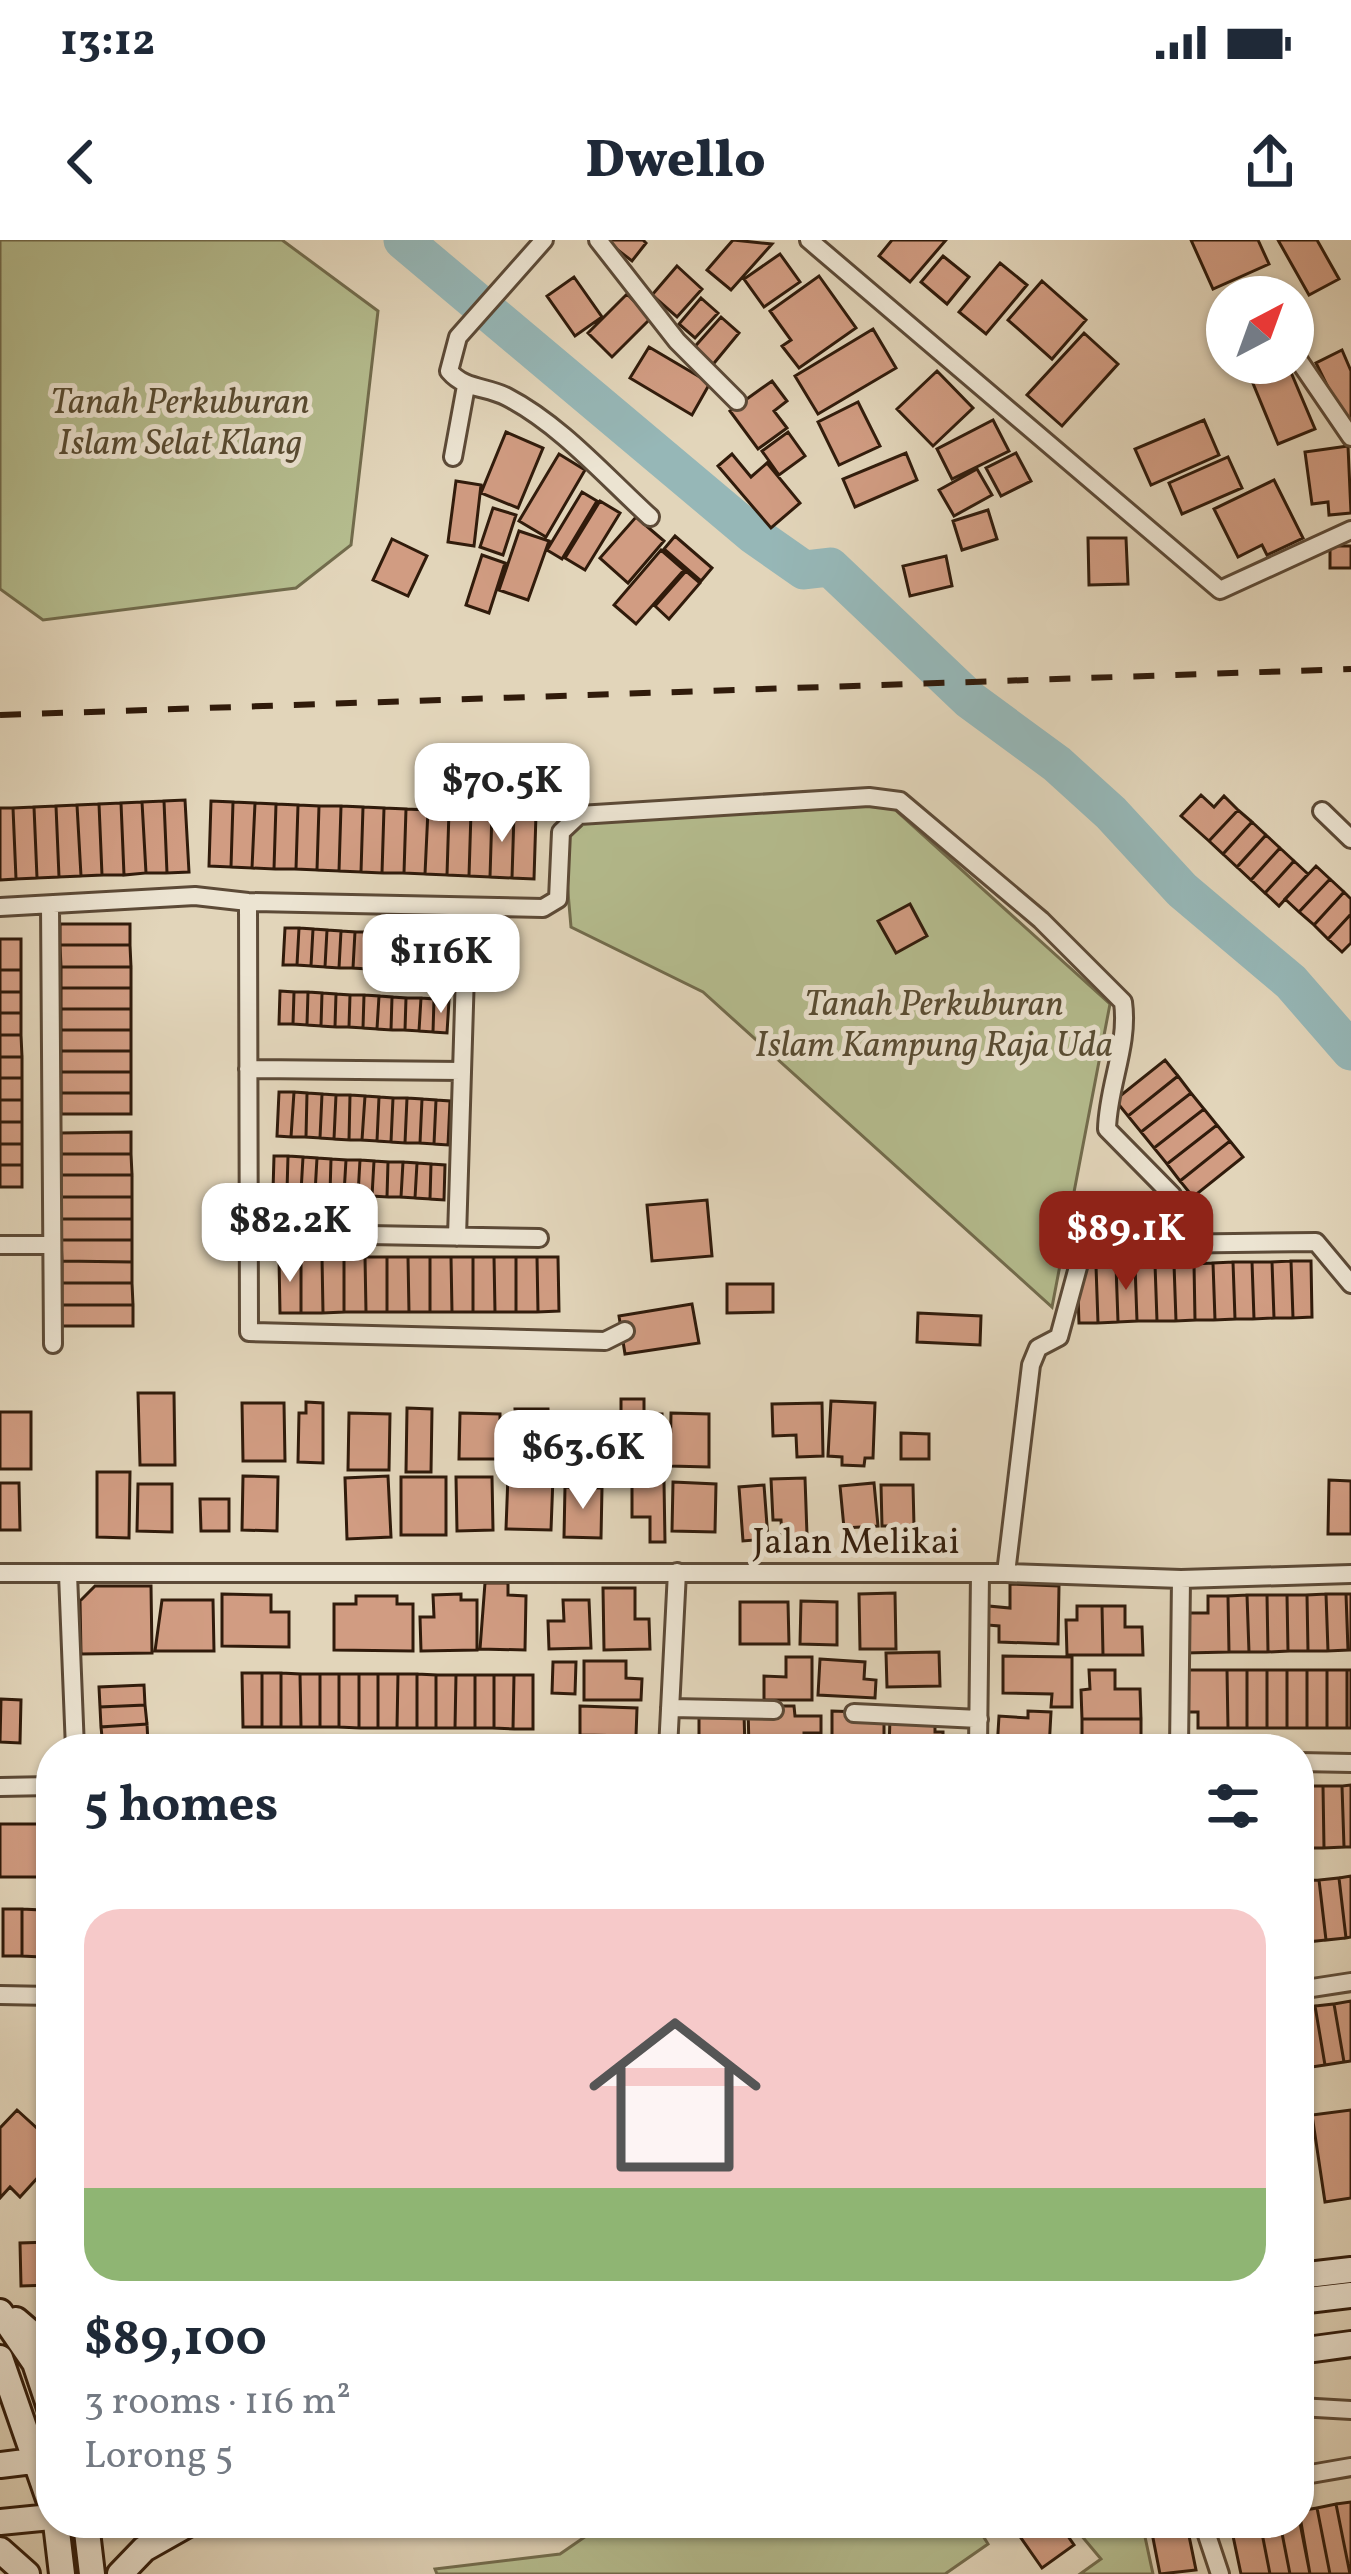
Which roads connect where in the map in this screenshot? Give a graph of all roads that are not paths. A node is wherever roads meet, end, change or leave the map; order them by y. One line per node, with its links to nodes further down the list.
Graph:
1 (544, 240): 5 (street)
2 (598, 240): 6 (street)
3 (809, 240): 10 (street)
4 (1314, 382): 7 (street)
5 (466, 386): 8 (street); 9 (street)
6 (737, 401)
7 (1351, 436)
8 (452, 457)
9 (650, 518)
10 (1351, 530)
11 (1322, 811): 12 (street)
12 (1351, 839)
13 (248, 902): 14 (street); 16 (street); 17 (street)
14 (50, 905): 15 (street); 24 (street)
15 (0, 907)
16 (467, 907): 18 (street); 22 (street)
17 (248, 1069): 18 (street); 19 (street)
18 (462, 1071): 20 (street)
19 (247, 1233): 20 (street); 26 (street)
20 (457, 1237): 21 (street)
21 (539, 1238)
22 (1178, 1242): 25 (street); 30 (street)
23 (0, 1245): 24 (street)
24 (51, 1245): 27 (street)
25 (1351, 1284)
26 (626, 1331)
27 (53, 1344)
28 (677, 1572): 31 (street, Jalan Melikai); 32 (street, Jalan Melikai); 35 (street)
29 (0, 1573): 31 (street, Jalan Melikai)
30 (1006, 1573): 32 (street, Jalan Melikai); 34 (street, Jalan Melikai)
31 (68, 1574): 39 (street)
32 (980, 1574): 38 (street)
33 (1351, 1574): 34 (street, Jalan Melikai)
34 (1181, 1580): 42 (street)
35 (670, 1708): 36 (street); 40 (street)
36 (774, 1710)
37 (854, 1713): 38 (street)
38 (979, 1719): 41 (street)
39 (74, 1734)
40 (669, 1734)
41 (978, 1734)
42 (1179, 1734)
43 (1314, 1762): 44 (street)
44 (1351, 1763)
45 (0, 1786): 46 (street)
46 (36, 1786)
47 (1351, 1982): 48 (street)
48 (1314, 1988)
49 (0, 1995): 50 (street)
50 (36, 1996)
51 (1351, 2270): 52 (main road)
52 (1314, 2274)
53 (1351, 2295): 54 (main road)
54 (1314, 2299)
55 (0, 2310): 58 (main road)
56 (1351, 2344): 57 (main road)
57 (1314, 2349)
58 (36, 2352)
59 (0, 2358): 62 (main road)
60 (1314, 2408): 61 (street)
61 (1351, 2410)
62 (36, 2445)
63 (36, 2461): 64 (main road)
64 (0, 2465)
65 (1351, 2467): 66 (street)
66 (1314, 2473)
67 (36, 2521): 68 (main road)
68 (0, 2522)
69 (57, 2538): 75 (main road)
70 (88, 2538): 76 (main road)
71 (163, 2538): 77 (main road)
72 (1208, 2538): 78 (street)
73 (0, 2550): 74 (main road)
74 (27, 2574)
75 (62, 2574)
76 (92, 2574)
77 (121, 2574)
78 (1220, 2574)

